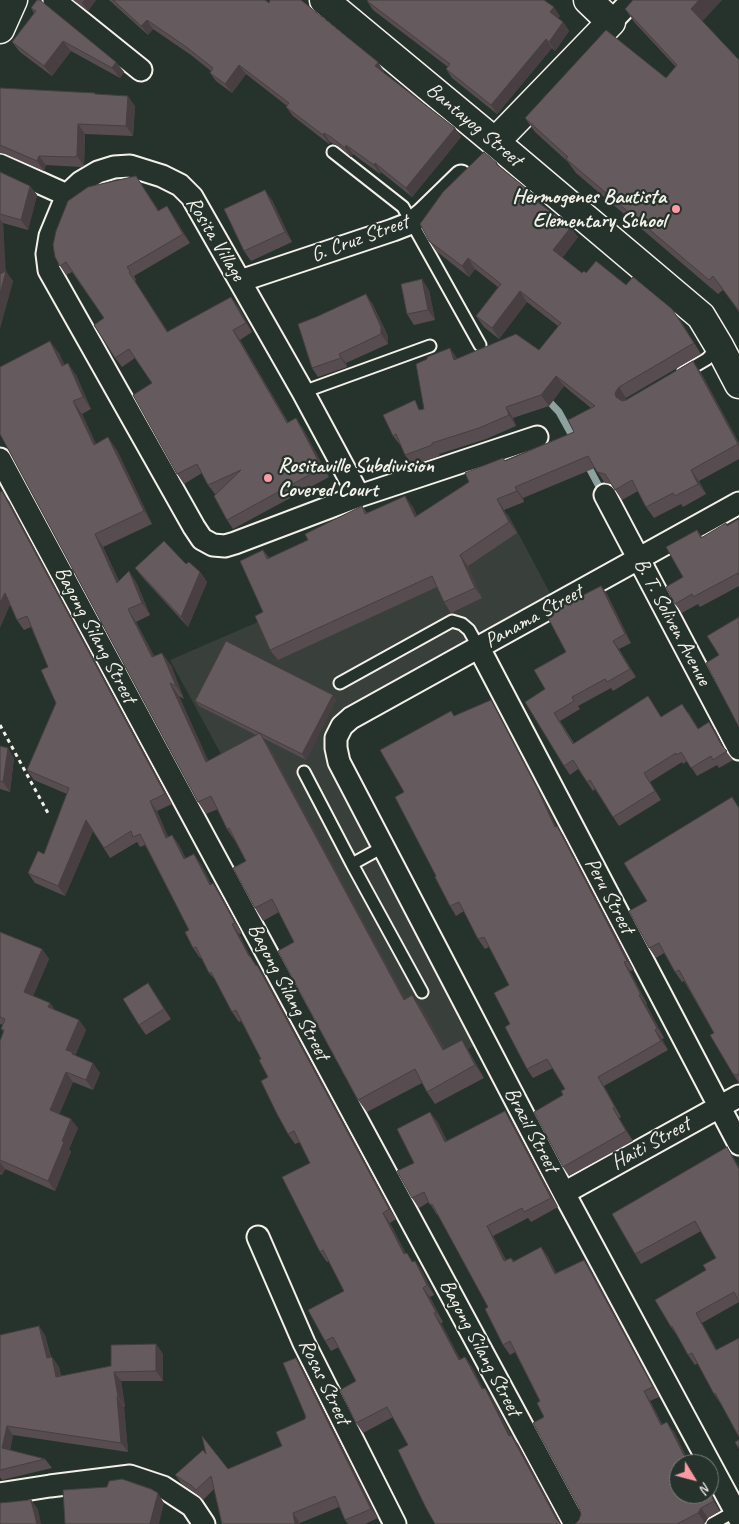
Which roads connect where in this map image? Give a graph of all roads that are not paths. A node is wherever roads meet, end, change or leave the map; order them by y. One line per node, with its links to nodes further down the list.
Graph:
1 (13, 0): 7 (street)
2 (54, 0): 8 (street)
3 (324, 0): 10 (street, Bantayog Street)
4 (588, 0): 6 (street)
5 (632, 0): 6 (street, G. Cruz Street)
6 (611, 22): 10 (street, G. Cruz Street)
7 (0, 30)
8 (141, 70)
9 (333, 152): 13 (lane)
10 (484, 153): 13 (street, G. Cruz Street); 17 (street, Bantayog Street)
11 (0, 165): 12 (street)
12 (67, 195): 14 (street, Rosita Village); 24 (street, Rosita Village)
13 (411, 223): 14 (street, G. Cruz Street); 15 (lane)
14 (240, 281): 20 (street, Rosita Village)
15 (480, 345)
16 (430, 346): 20 (lane)
17 (719, 346): 18 (lane); 19 (street, Bantayog Street)
18 (673, 379)
19 (739, 384)
20 (303, 392): 24 (street, Rosita Village)
21 (537, 437): 24 (street, Rosita Village)
22 (0, 459): 44 (street, Bagong Silang Street)
23 (605, 495): 26 (street, B. T. Soliven Avenue)
24 (359, 496)
25 (739, 502): 26 (street, Panama Street)
26 (639, 559): 27 (street, Panama Street); 30 (street, B. T. Soliven Avenue)
27 (479, 648): 28 (lane); 29 (street, Panama Street); 36 (street, Peru Street)
28 (340, 682)
29 (336, 738): 32 (street, Brazil Street)
30 (739, 749)
31 (304, 772): 33 (lane)
32 (383, 847): 33 (lane); 38 (street, Brazil Street)
33 (352, 864): 34 (lane)
34 (422, 992)
35 (739, 1096): 36 (street, Haiti Street)
36 (720, 1107): 37 (street, Peru Street); 38 (street, Haiti Street)
37 (739, 1144)
38 (564, 1193): 41 (street, Brazil Street)
39 (258, 1237): 43 (street, Rosas Street)
40 (0, 1494): 42 (street)
41 (738, 1513): 45 (lane)
42 (204, 1524)
43 (395, 1524)
44 (575, 1524)
45 (712, 1524)

